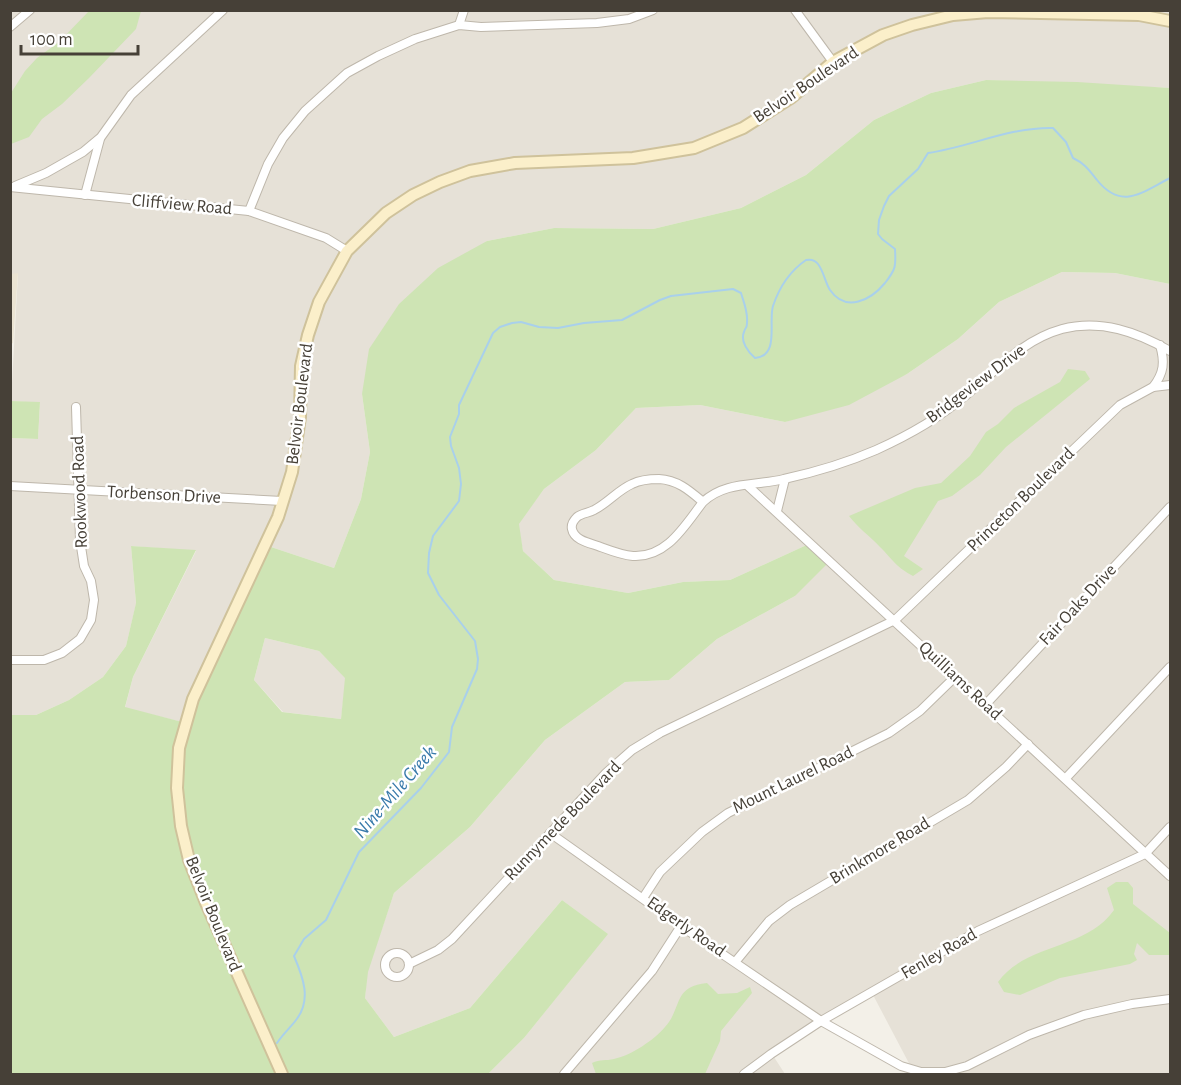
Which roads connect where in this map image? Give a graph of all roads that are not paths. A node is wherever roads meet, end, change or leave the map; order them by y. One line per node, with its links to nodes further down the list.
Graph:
1 (30, 10): 8 (street)
2 (223, 10): 10 (street)
3 (464, 10): 7 (street)
4 (653, 10): 7 (street)
5 (795, 10): 9 (street)
6 (1170, 21): 9 (street, Belvoir Boulevard)
7 (459, 25): 13 (street)
8 (11, 26)
9 (833, 62): 14 (street, Belvoir Boulevard)
10 (101, 137): 11 (street); 12 (street)
11 (12, 187): 12 (street, Cliffview Road)
12 (85, 195): 13 (street, Cliffview Road)
13 (249, 211): 14 (street, Cliffview Road)
14 (347, 250): 24 (street, Belvoir Boulevard)
15 (1160, 345): 16 (street, Bridgeview Drive); 18 (street); 20 (street, Bridgeview Drive)
16 (1170, 351)
17 (1170, 385): 18 (street, Princeton Boulevard)
18 (1153, 387): 28 (street, Princeton Boulevard)
19 (76, 407): 23 (street, Rookwood Road)
20 (784, 479): 22 (street, Bridgeview Drive); 27 (street)
21 (10, 486): 23 (street, Torbenson Drive)
22 (748, 486): 25 (street, Bridgeview Drive); 27 (street, Quilliams Road)
23 (80, 491): 24 (street, Torbenson Drive); 29 (street, Rookwood Road)
24 (282, 501): 45 (street, Belvoir Boulevard)
25 (703, 502): 25 (street)
26 (1170, 507): 32 (street, Fair Oaks Drive)
27 (777, 511): 28 (street, Quilliams Road)
28 (895, 620): 31 (street, Quilliams Road); 36 (street, Runnymede Boulevard)
29 (10, 660)
30 (1170, 666): 34 (street)
31 (955, 677): 32 (street, Quilliams Road); 39 (street, Mount Laurel Road)
32 (986, 704): 33 (street, Quilliams Road)
33 (1028, 744): 34 (street, Quilliams Road); 41 (street, Brinkmore Road)
34 (1066, 778): 37 (street, Quilliams Road)
35 (1170, 827): 37 (street)
36 (550, 833): 39 (street, Edgerly Road); 42 (street, Runnymede Boulevard)
37 (1145, 854): 38 (street, Quilliams Road); 44 (street, Fenley Road)
38 (1170, 876)
39 (643, 898): 40 (street, Edgerly Road)
40 (681, 926): 41 (street, Edgerly Road); 46 (street)
41 (736, 961): 44 (street, Edgerly Road)
42 (409, 964)
43 (1170, 999): 44 (street, Edgerly Road)
44 (821, 1021): 47 (street, Fenley Road)
45 (282, 1074)
46 (564, 1074)
47 (744, 1074)

